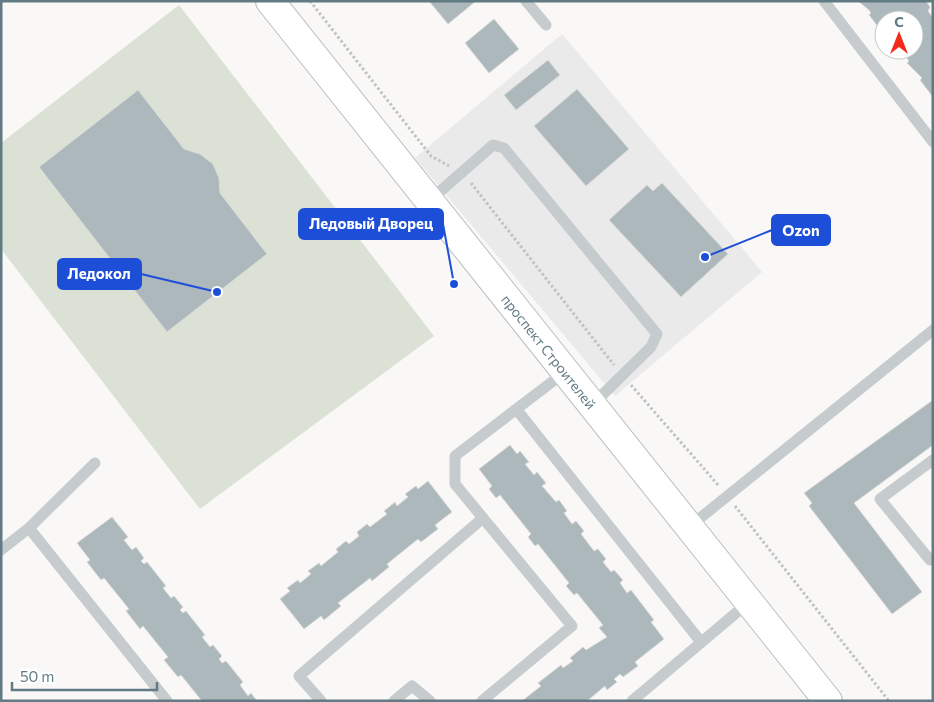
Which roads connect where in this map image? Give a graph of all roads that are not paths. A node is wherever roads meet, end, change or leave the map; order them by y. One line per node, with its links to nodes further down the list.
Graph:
1 (270, 1): 6 (street, проспект Строителей)
2 (526, 1): 4 (lane)
3 (824, 1): 5 (lane)
4 (546, 25)
5 (933, 142)
6 (429, 201): 8 (street, проспект Строителей); 9 (lane)
7 (933, 330): 14 (lane)
8 (565, 372): 9 (street, проспект Строителей); 10 (lane)
9 (592, 405): 14 (street, проспект Строителей)
10 (517, 410): 13 (lane); 19 (lane)
11 (933, 460): 17 (lane)
12 (95, 463): 15 (lane)
13 (483, 518): 21 (lane); 24 (lane)
14 (689, 527): 18 (street, проспект Строителей)
15 (29, 528): 16 (lane); 20 (lane)
16 (1, 550)
17 (933, 559)
18 (748, 602): 19 (lane); 26 (street, проспект Строителей)
19 (701, 642): 25 (lane)
20 (167, 701)
21 (321, 701)
22 (394, 701): 23 (lane)
23 (430, 701)
24 (482, 701)
25 (632, 701)
26 (828, 701)

